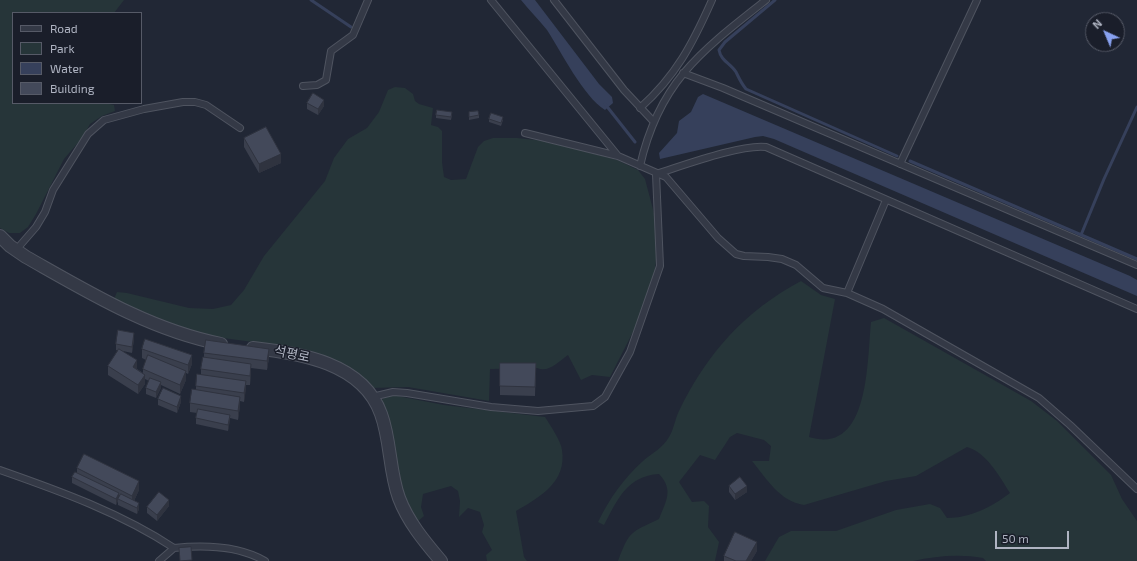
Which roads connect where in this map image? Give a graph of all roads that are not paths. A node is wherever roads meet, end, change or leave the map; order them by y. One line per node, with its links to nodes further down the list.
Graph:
1 (368, 0): 8 (lane)
2 (491, 0): 13 (lane)
3 (554, 0): 9 (lane)
4 (712, 0): 9 (lane)
5 (766, 0): 7 (lane)
6 (977, 0): 14 (lane)
7 (683, 73): 10 (lane); 14 (lane)
8 (304, 86)
9 (640, 108): 10 (lane)
10 (653, 121): 15 (lane)
11 (240, 128): 19 (lane)
12 (525, 133): 13 (lane)
13 (618, 156): 15 (lane)
14 (900, 164): 20 (lane)
15 (640, 166): 16 (lane)
16 (656, 174): 17 (lane); 21 (lane); 23 (lane)
17 (886, 200): 21 (lane); 22 (lane)
18 (0, 236): 19 (street, 석평로)
19 (16, 250): 23 (street, 석평로)
20 (1137, 265)
21 (847, 293): 25 (lane)
22 (1137, 309)
23 (372, 397): 29 (street, 석평로)
24 (0, 470): 26 (lane)
25 (1137, 489)
26 (174, 548): 27 (lane); 28 (lane)
27 (159, 561)
28 (265, 561)
29 (442, 561)

